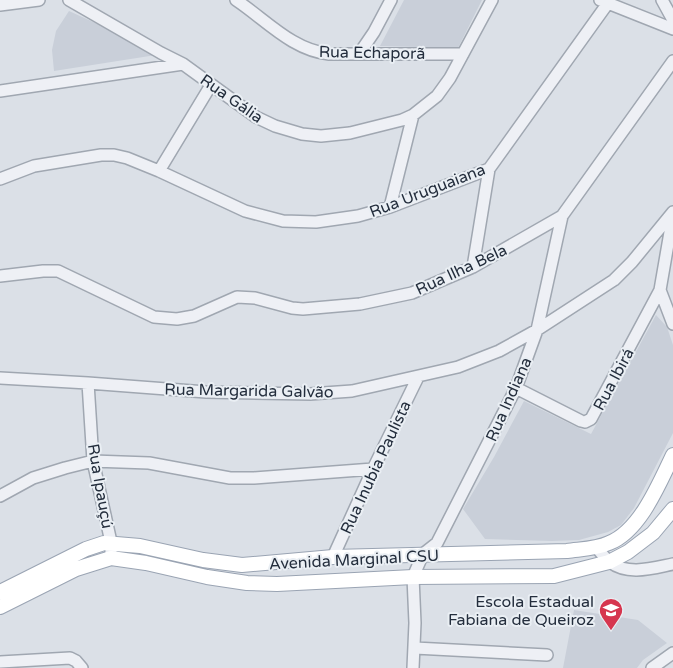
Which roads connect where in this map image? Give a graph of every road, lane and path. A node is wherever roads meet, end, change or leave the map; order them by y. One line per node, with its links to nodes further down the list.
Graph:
1 (38, 0): 8 (street)
2 (69, 0): 14 (street)
3 (236, 0): 11 (street, Rua Echaporã)
4 (391, 0): 11 (street)
5 (492, 0): 12 (street, Rua Gália)
6 (662, 0): 9 (street)
7 (604, 2): 10 (street); 18 (street, Rua Uruguaiana)
8 (0, 5)
9 (673, 20)
10 (673, 29)
11 (359, 54): 12 (street, Rua Echaporã)
12 (463, 54): 17 (street, Rua Gália)
13 (673, 61): 23 (street, Rua Ilha Bela)
14 (183, 64): 15 (street, Rua Gália); 16 (street, Rua Gália)
15 (211, 85): 17 (street, Rua Gália); 19 (street)
16 (0, 91)
17 (413, 115): 21 (street)
18 (488, 169): 21 (street, Rua Uruguaiana); 24 (street)
19 (159, 171): 20 (street, Rua Uruguaiana); 21 (street, Rua Uruguaiana)
20 (0, 179)
21 (390, 207)
22 (673, 214): 26 (street); 28 (street, Rua Margarida Galvão)
23 (562, 216): 24 (street, Rua Ilha Bela); 28 (street, Rua Indiana)
24 (473, 267): 25 (street, Rua Ilha Bela)
25 (0, 276)
26 (660, 290): 27 (street); 32 (street, Rua Ibirá)
27 (673, 324)
28 (537, 330): 29 (street, Rua Margarida Galvão); 32 (street, Rua Indiana)
29 (418, 376): 31 (street, Rua Margarida Galvão); 35 (street, Rua Inubia Paulista)
30 (0, 378): 31 (street, Rua Margarida Galvão)
31 (88, 383): 34 (street, Rua Ipauçú)
32 (516, 388): 44 (street, Rua Indiana)
33 (673, 455): 39 (main road, Avenida Marginal CSU)
34 (94, 461): 35 (street); 36 (street); 38 (street, Rua Ipauçú)
35 (373, 469): 40 (street, Rua Inubia Paulista)
36 (0, 496)
37 (673, 509): 42 (main road, Avenida Marginal CSU)
38 (111, 542): 40 (main road, Avenida Marginal CSU); 41 (street, Rua Ipauçú); 45 (main road, Avenida Marginal CSU)
39 (596, 547): 42 (street); 44 (main road, Avenida Marginal CSU)
40 (332, 557): 44 (main road, Avenida Marginal CSU)
41 (111, 558): 44 (main road, Avenida Marginal CSU); 46 (main road, Avenida Marginal CSU)
42 (608, 562): 43 (street); 44 (main road, Avenida Marginal CSU)
43 (673, 564)
44 (418, 565): 47 (street)
45 (0, 592)
46 (0, 606)
47 (415, 648): 49 (street); 52 (street)
48 (673, 653): 53 (street)
49 (547, 655)
50 (0, 662): 51 (street)
51 (82, 668)
52 (413, 668)
53 (652, 668)

